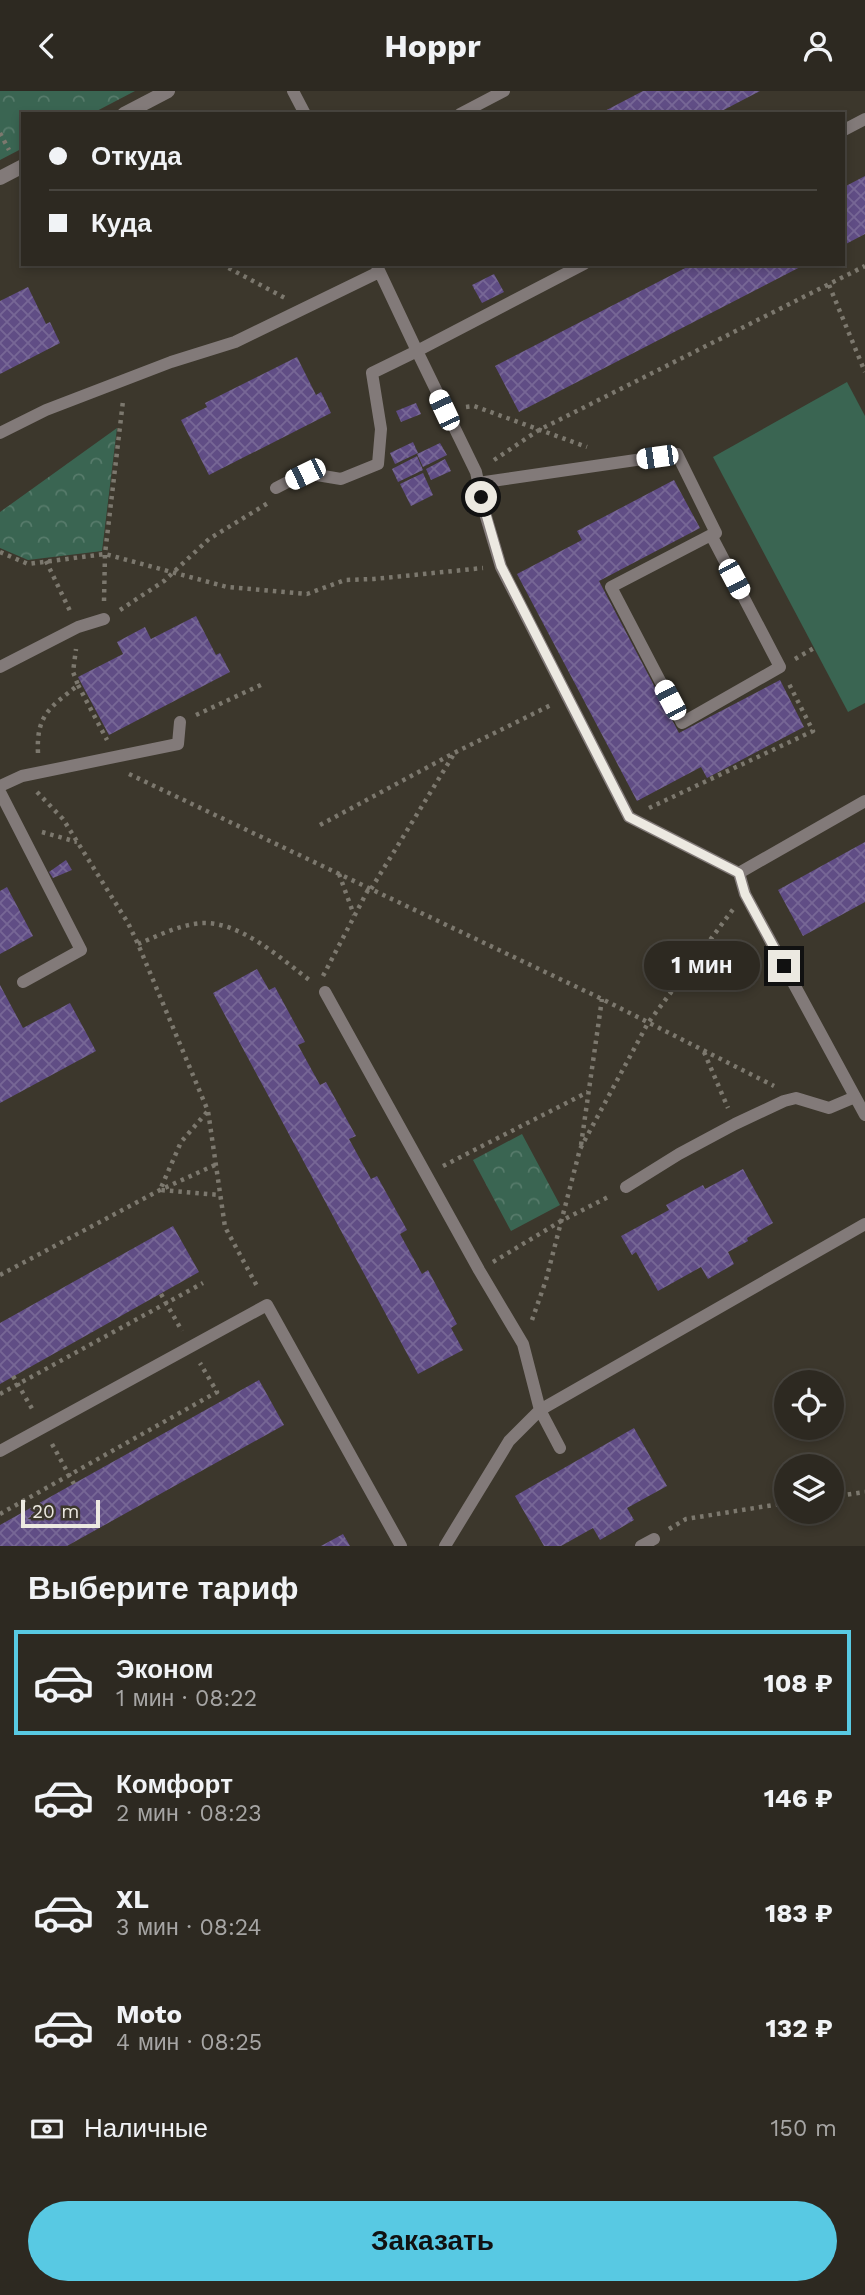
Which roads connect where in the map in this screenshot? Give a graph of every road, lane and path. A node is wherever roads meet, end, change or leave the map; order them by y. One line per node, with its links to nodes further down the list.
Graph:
1 (168, 91): 4 (street)
2 (293, 91): 5 (lane)
3 (504, 91): 6 (lane)
4 (128, 112)
5 (304, 112)
6 (464, 112)
7 (865, 119): 8 (lane)
8 (845, 129)
9 (0, 133): 10 (path)
10 (9, 150)
11 (21, 167): 12 (street)
12 (0, 178)
13 (225, 266): 18 (path)
14 (580, 266): 19 (lane)
15 (865, 266): 17 (path)
16 (377, 268): 18 (lane); 19 (lane)
17 (830, 285): 20 (path); 23 (path)
18 (304, 309): 21 (lane)
19 (417, 351): 22 (lane); 27 (lane)
20 (865, 372)
21 (126, 379): 24 (lane); 30 (path)
22 (444, 410): 23 (path); 26 (lane)
23 (538, 430): 25 (path); 26 (path)
24 (0, 433)
25 (617, 463): 26 (lane); 28 (lane)
26 (477, 477): 32 (lane)
27 (276, 488): 33 (path)
28 (711, 535): 38 (lane); 38 (lane)
29 (0, 552): 31 (path)
30 (104, 554): 31 (path); 33 (path); 34 (path)
31 (46, 562): 35 (path)
32 (501, 566): 33 (path); 41 (lane)
33 (173, 572): 34 (path)
34 (104, 619): 35 (lane)
35 (78, 627): 37 (lane); 40 (path)
36 (814, 648): 38 (path)
37 (0, 667)
38 (780, 667): 49 (path)
39 (265, 683): 42 (path)
40 (78, 685): 44 (path); 45 (path)
41 (568, 697): 43 (path); 49 (lane)
42 (180, 722): 44 (lane)
43 (454, 753): 51 (path); 55 (path)
44 (116, 757): 45 (lane); 54 (path)
45 (38, 773): 46 (lane)
46 (22, 776): 47 (lane); 52 (path)
47 (1, 794): 50 (lane)
48 (865, 801): 53 (lane)
49 (629, 817): 53 (lane)
50 (17, 825): 52 (path); 59 (lane)
51 (320, 825)
52 (78, 842): 58 (path)
53 (739, 873): 56 (lane)
54 (339, 874): 55 (path); 57 (path)
55 (370, 889): 57 (path); 61 (path)
56 (745, 894): 62 (path); 65 (lane)
57 (354, 916): 58 (path)
58 (138, 944): 67 (path)
59 (23, 982)
60 (325, 992): 72 (lane)
61 (602, 999): 62 (path); 64 (path)
62 (648, 1023): 63 (path); 70 (path)
63 (704, 1051): 66 (path); 69 (path)
64 (588, 1091): 70 (path); 72 (path)
65 (855, 1097): 66 (lane); 68 (lane)
66 (796, 1098): 69 (lane)
67 (208, 1111): 71 (path); 74 (path)
68 (865, 1115)
69 (735, 1124): 73 (lane)
70 (580, 1149): 76 (path)
71 (215, 1165): 74 (path); 75 (path)
72 (426, 1174): 78 (lane)
73 (626, 1187): 76 (path)
74 (160, 1190): 75 (path); 79 (path)
75 (220, 1195): 83 (path)
76 (561, 1221): 78 (path); 84 (path)
77 (865, 1224): 89 (lane)
78 (479, 1270): 84 (lane)
79 (0, 1275)
80 (203, 1283): 82 (path)
81 (161, 1294): 82 (path)
82 (166, 1303): 85 (path); 87 (path)
83 (267, 1304): 85 (lane); 100 (lane)
84 (523, 1344): 89 (lane)
85 (191, 1346): 90 (lane); 93 (path)
86 (13, 1376): 87 (path)
87 (18, 1384): 88 (path); 90 (path)
88 (0, 1394)
89 (540, 1410): 91 (lane); 101 (lane)
90 (43, 1428): 92 (lane); 93 (path)
91 (560, 1448)
92 (0, 1451)
93 (69, 1476): 94 (path); 98 (path)
94 (74, 1484)
95 (865, 1492): 96 (path)
96 (844, 1495)
97 (774, 1505): 99 (path)
98 (0, 1514)
99 (654, 1539): 102 (lane)
100 (401, 1546)
101 (445, 1546)
102 (641, 1546)

